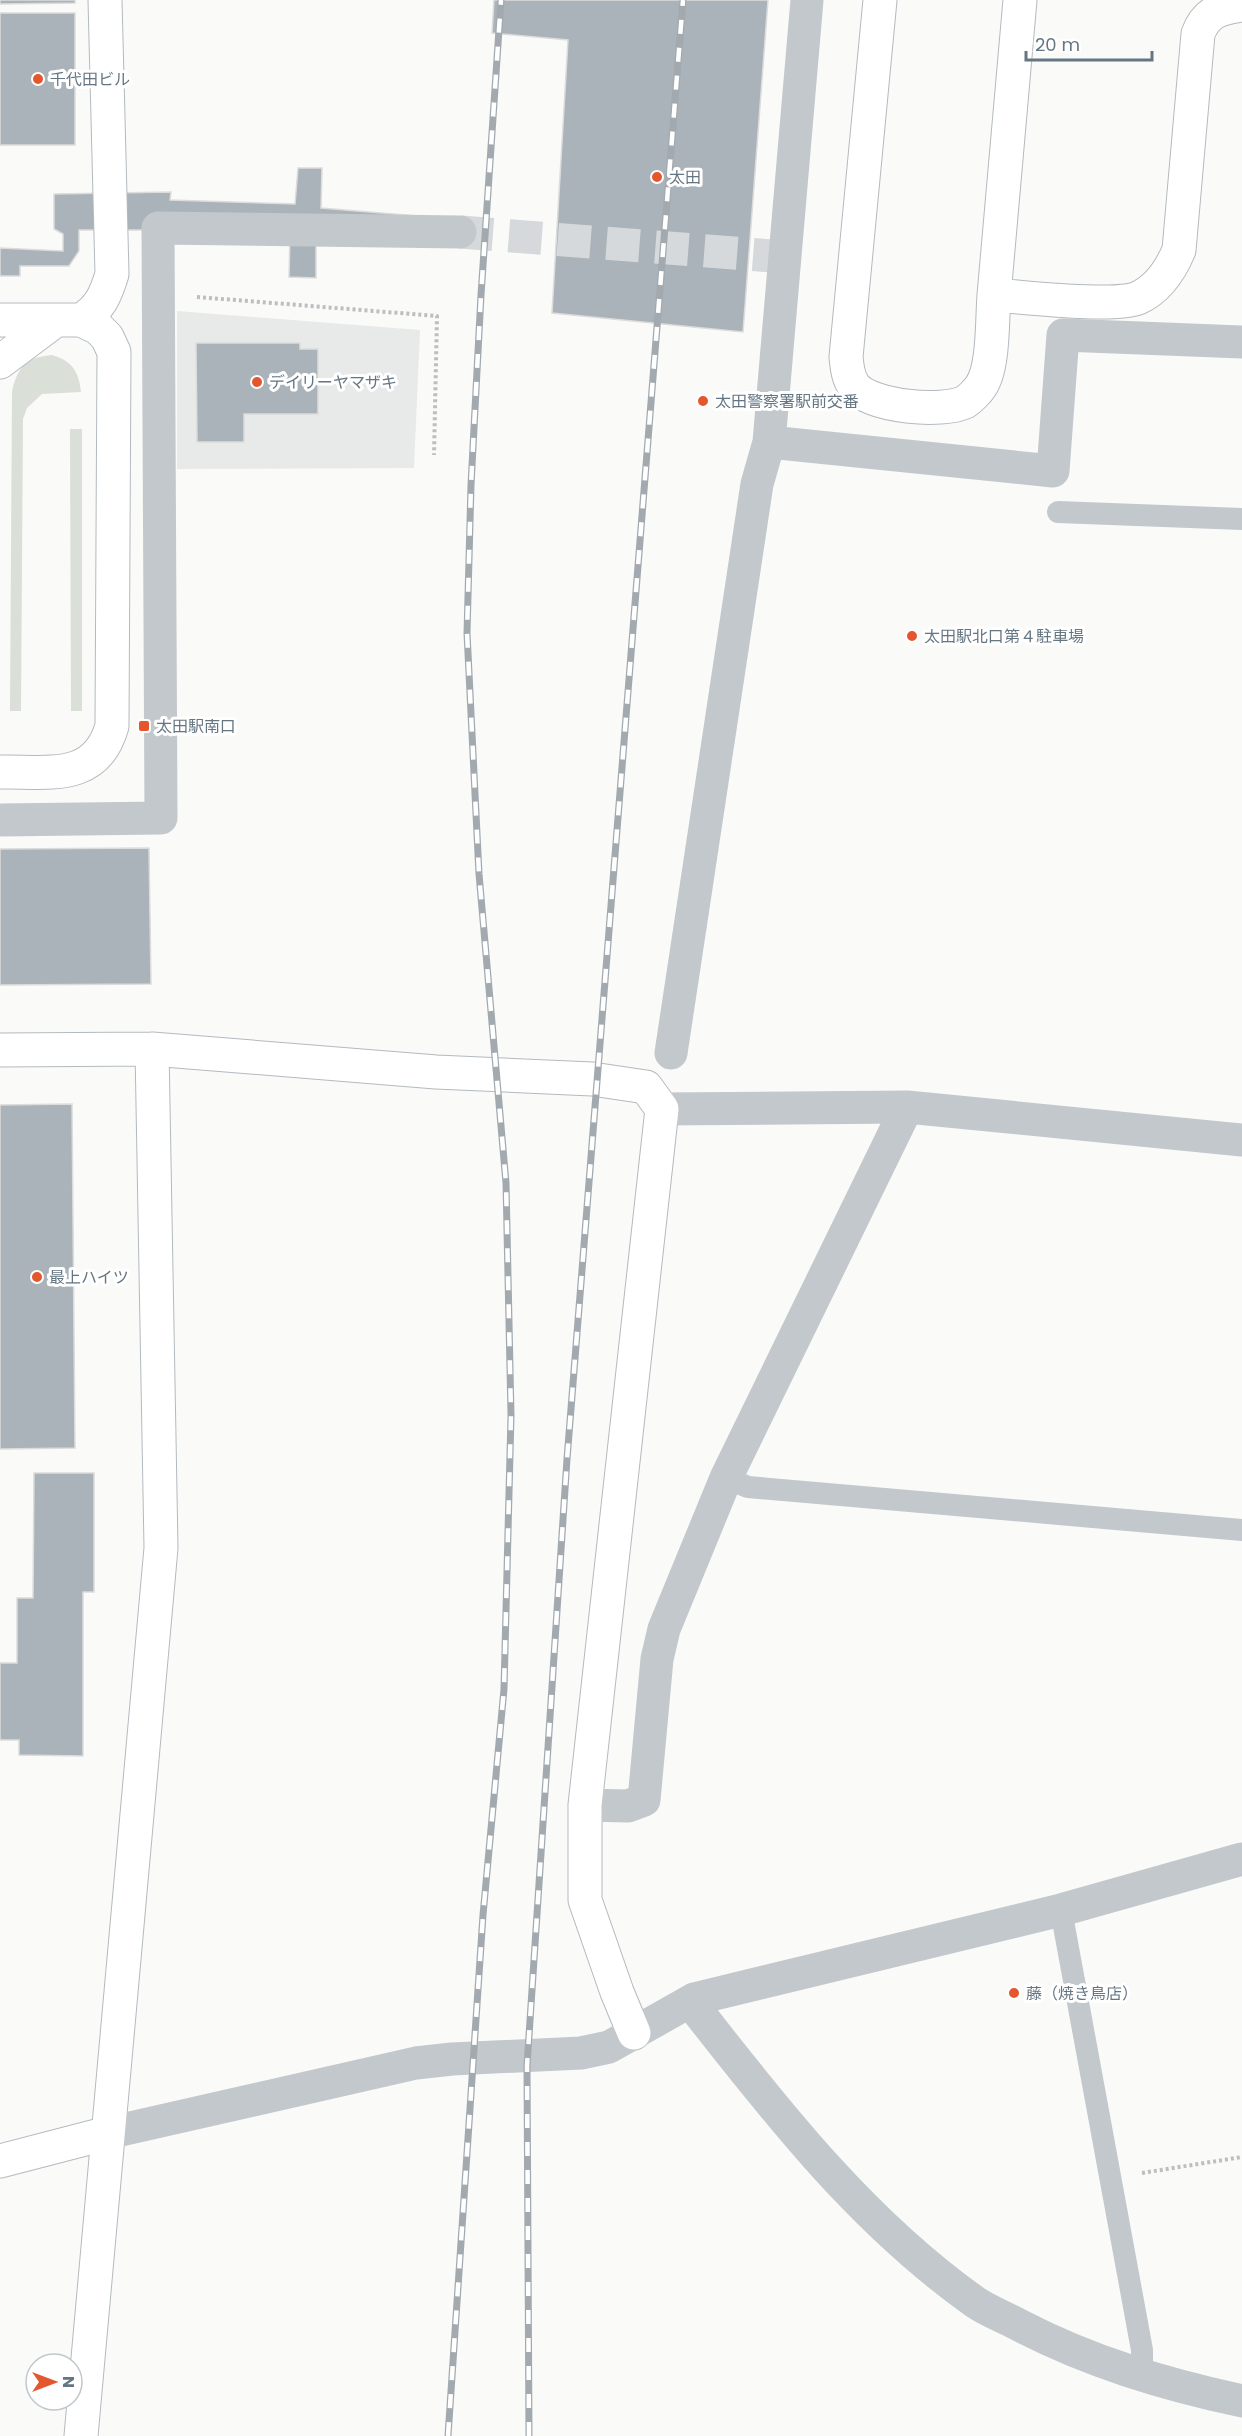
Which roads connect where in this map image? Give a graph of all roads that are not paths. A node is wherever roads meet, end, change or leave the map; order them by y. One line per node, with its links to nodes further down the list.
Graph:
1 (105, 0): 7 (street)
2 (807, 0): 14 (street)
3 (880, 0): 8 (street)
4 (1020, 0): 8 (street)
5 (1242, 5): 8 (street)
6 (460, 232): 18 (street)
7 (112, 274): 10 (street); 12 (street)
8 (994, 295)
9 (0, 320): 10 (street)
10 (68, 320): 12 (street); 13 (street)
11 (1242, 342): 14 (street)
12 (114, 352): 17 (street)
13 (0, 362)
14 (769, 442): 21 (street)
15 (1058, 512): 16 (lane)
16 (1242, 519)
17 (9, 766)
18 (0, 820)
19 (152, 1049): 20 (street); 23 (street); 32 (street)
20 (0, 1050)
21 (671, 1053)
22 (907, 1107): 23 (street); 24 (street); 25 (street)
23 (662, 1109): 27 (street)
24 (1242, 1140)
25 (726, 1478): 26 (lane); 27 (street)
26 (1242, 1530)
27 (585, 1804): 31 (street)
28 (1242, 1859): 29 (street)
29 (1061, 1910): 30 (street); 34 (lane)
30 (694, 1999): 31 (street); 34 (street)
31 (634, 2032): 32 (street)
32 (108, 2133): 33 (street); 36 (street)
33 (0, 2160)
34 (1142, 2375): 35 (street)
35 (1242, 2401)
36 (81, 2436)

